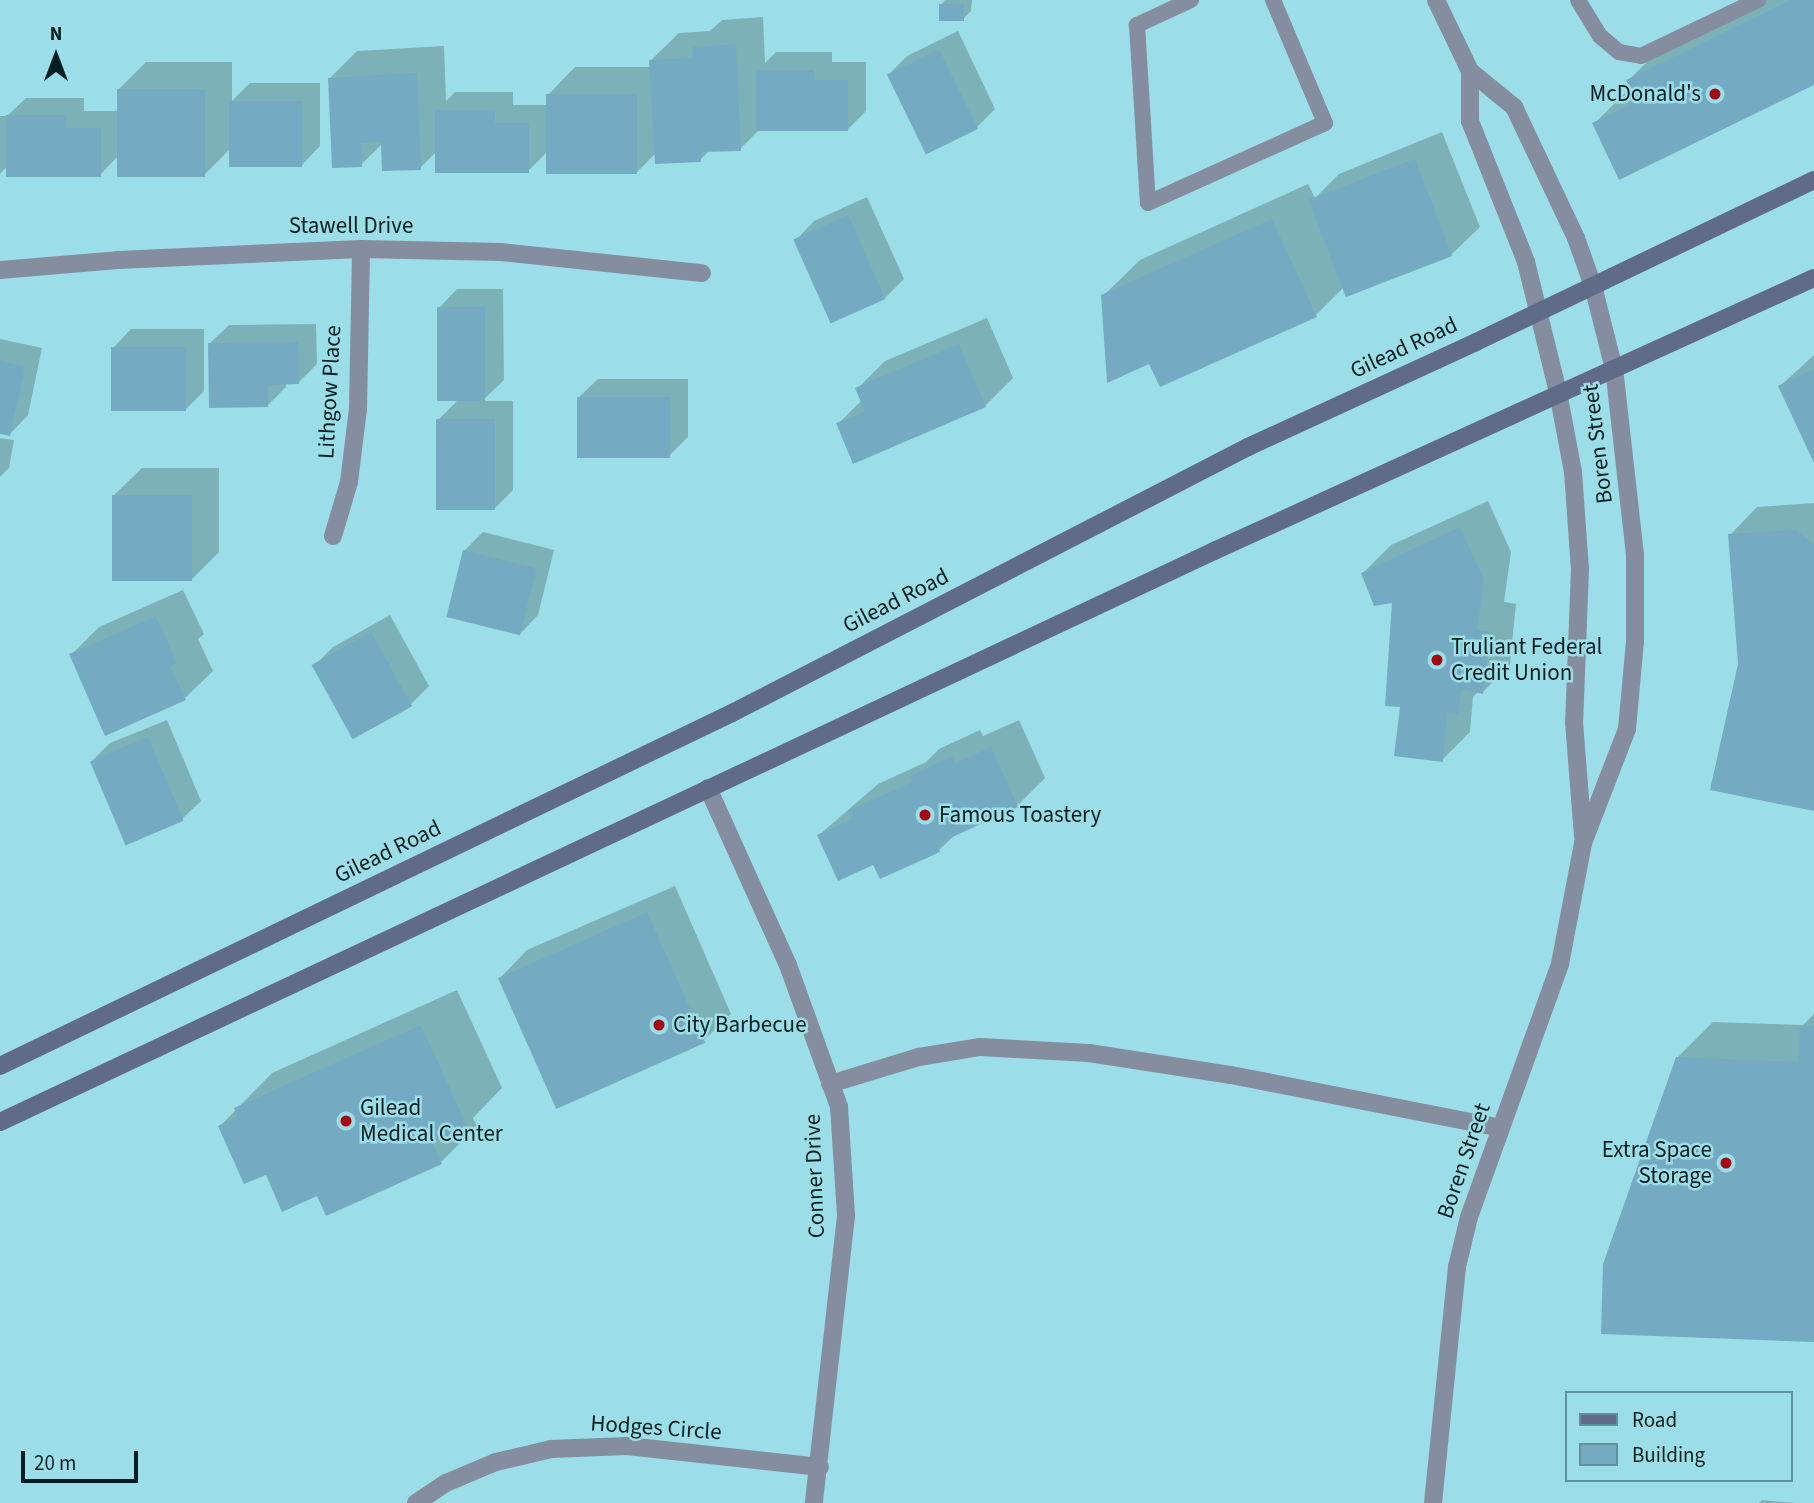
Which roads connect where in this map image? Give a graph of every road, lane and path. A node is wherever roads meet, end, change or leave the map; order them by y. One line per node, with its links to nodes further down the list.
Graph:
1 (1191, 0): 2 (lane)
2 (1273, 0)
3 (1436, 0): 6 (street, Boren Street)
4 (1578, 0): 5 (lane)
5 (1758, 0)
6 (1470, 71): 12 (street, Boren Street); 13 (street, Boren Street)
7 (1814, 180): 12 (main road, Gilead Road)
8 (361, 249): 9 (street, Stawell Drive); 10 (street, Stawell Drive); 16 (street, Lithgow Place)
9 (0, 270)
10 (702, 273)
11 (1814, 278): 14 (main road)
12 (1593, 286): 13 (main road, Gilead Road); 14 (street, Boren Street)
13 (1539, 312): 15 (street, Boren Street); 19 (main road, Gilead Road)
14 (1615, 369): 15 (main road); 18 (street, Boren Street)
15 (1558, 392): 17 (main road); 18 (street, Boren Street)
16 (333, 536)
17 (709, 788): 20 (street, Conner Drive); 21 (main road)
18 (1583, 844): 22 (street, Boren Street)
19 (0, 1066)
20 (830, 1084): 22 (street); 23 (street, Conner Drive)
21 (0, 1122)
22 (1500, 1128): 26 (street, Boren Street)
23 (820, 1467): 24 (street, Hodges Circle); 25 (street, Conner Drive)
24 (415, 1503)
25 (814, 1503)
26 (1433, 1503)

